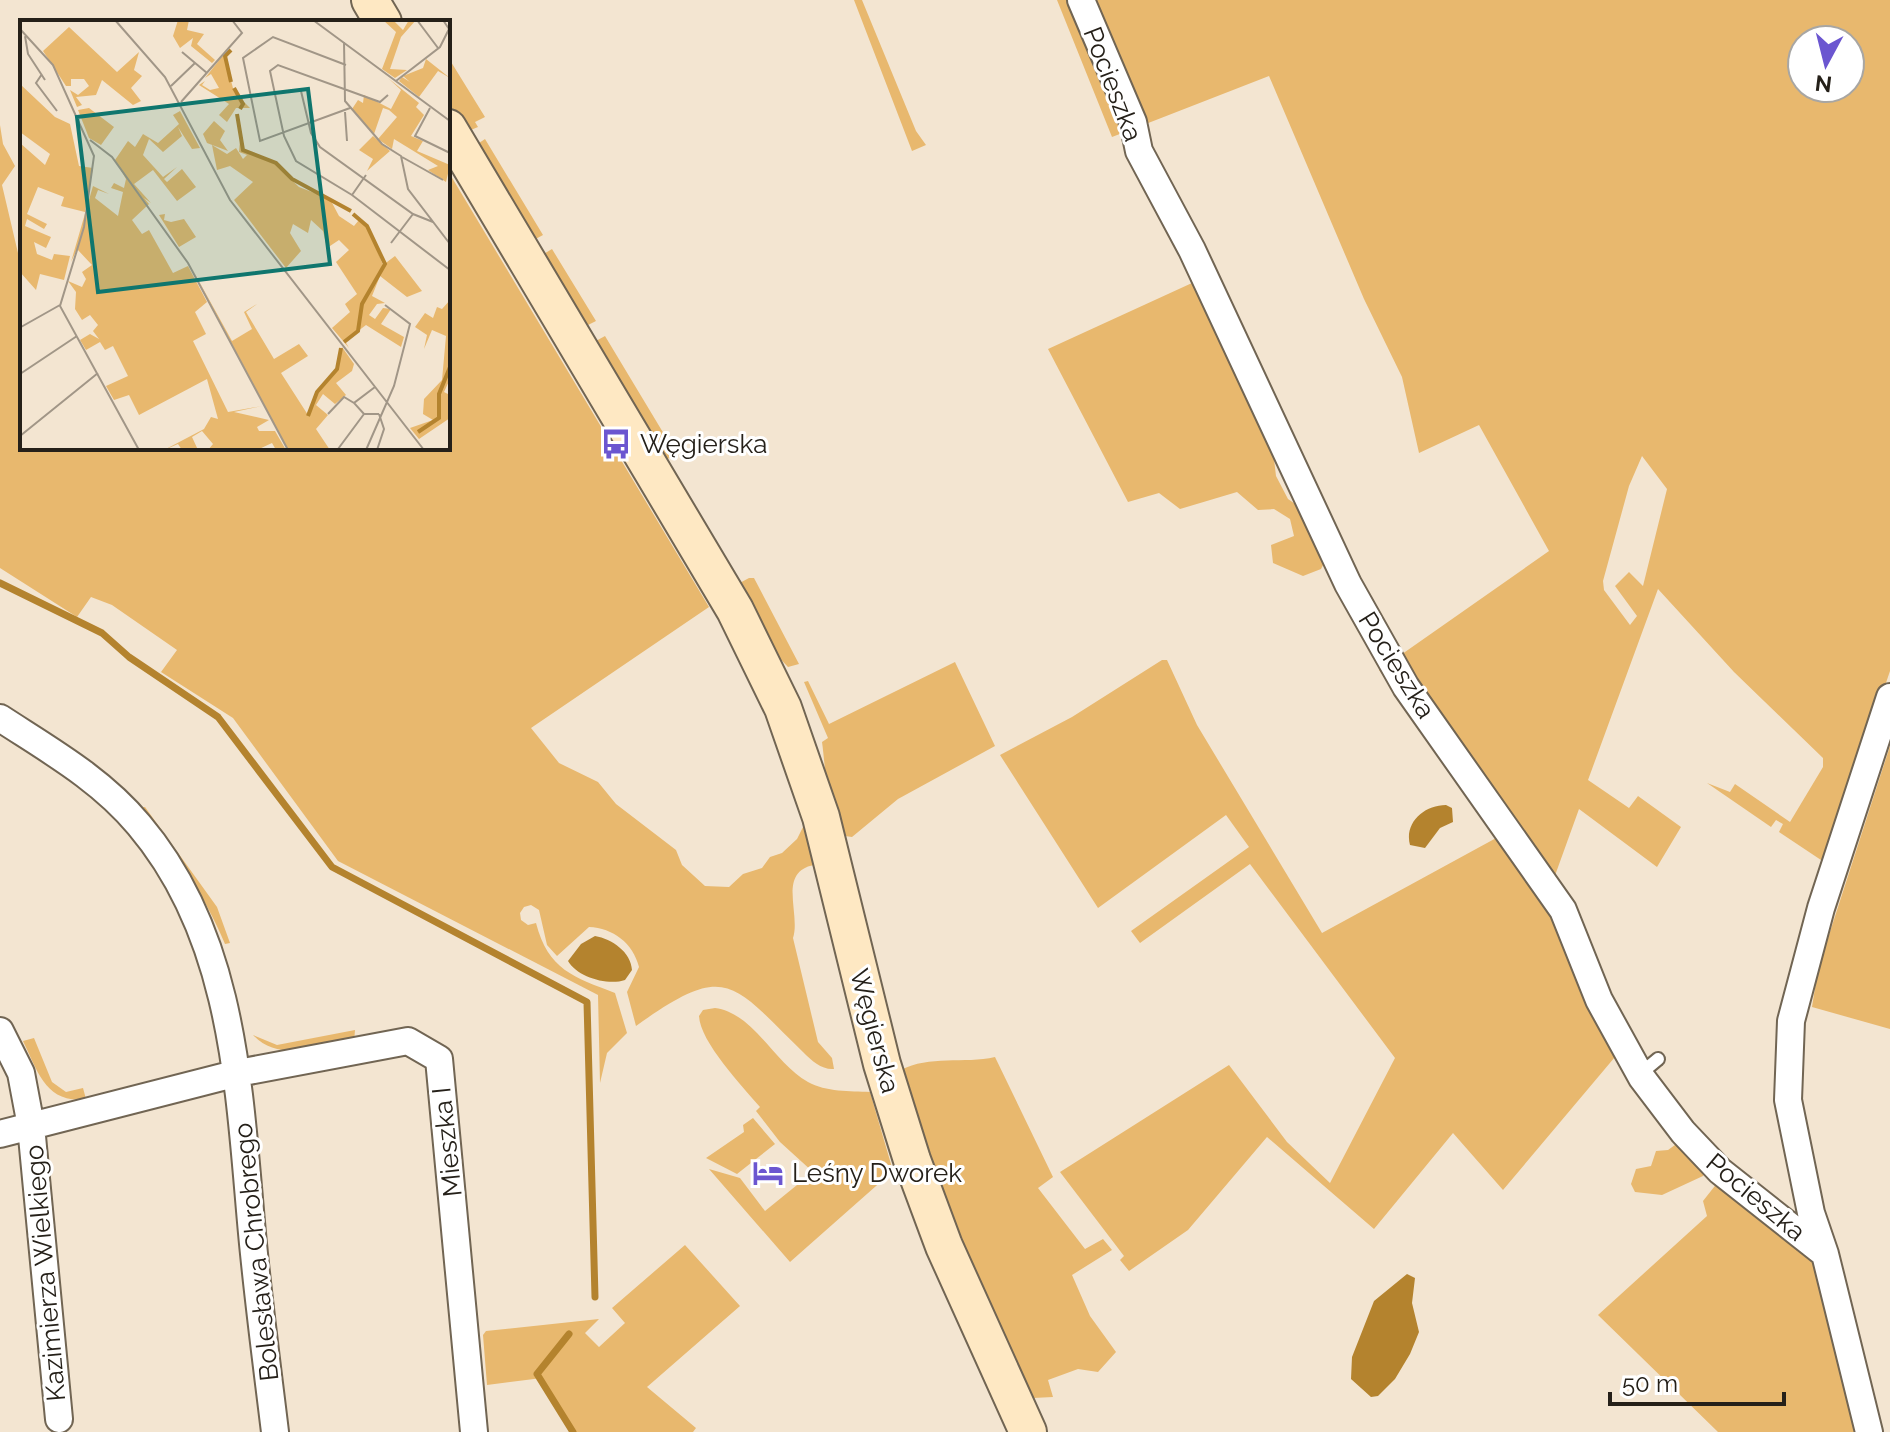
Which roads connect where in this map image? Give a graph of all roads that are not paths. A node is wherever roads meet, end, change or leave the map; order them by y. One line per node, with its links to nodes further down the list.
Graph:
1 (370, 0): 3 (main road)
2 (1081, 0): 11 (street, Pocieszka)
3 (382, 20)
4 (450, 131): 15 (main road, Węgierska)
5 (1890, 697): 11 (street)
6 (0, 718): 8 (street, Bolesława Chrobrego)
7 (0, 1031): 9 (street, Kazimierza Wielkiego)
8 (238, 1073): 9 (street); 13 (street, Bolesława Chrobrego); 14 (street, Mieszka I)
9 (31, 1126): 10 (street); 12 (street, Kazimierza Wielkiego)
10 (0, 1134)
11 (1825, 1254): 16 (street)
12 (59, 1419)
13 (275, 1432)
14 (474, 1432)
15 (1028, 1432)
16 (1869, 1432)

